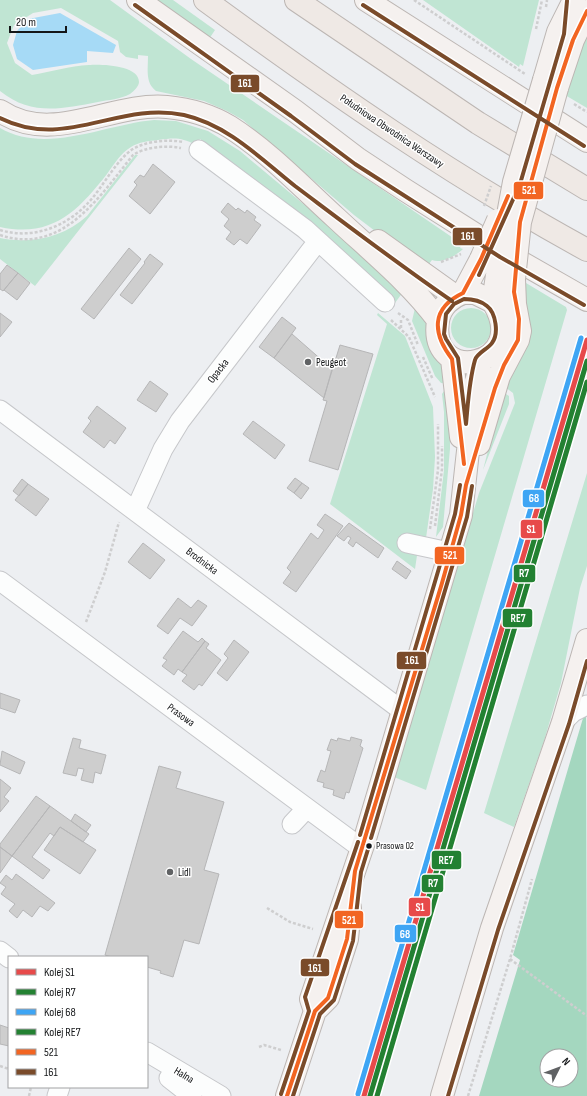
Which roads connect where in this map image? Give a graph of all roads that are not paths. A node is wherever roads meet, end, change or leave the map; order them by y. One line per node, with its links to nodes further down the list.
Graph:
1 (138, 0): 19 (main road)
2 (204, 0): 16 (highway, Południowa Obwodnica Warszawy)
3 (296, 0): 14 (highway)
4 (366, 0): 11 (main road)
5 (561, 0): 8 (main road)
6 (574, 0): 8 (main road)
7 (587, 11): 9 (main road)
8 (558, 32): 9 (main road)
9 (549, 86): 17 (main road, bridge); 17 (main road, bridge)
10 (0, 111): 13 (main road)
11 (587, 141)
12 (192, 149): 15 (street)
13 (280, 166): 18 (main road); 22 (main road)
14 (587, 189)
15 (318, 242): 21 (street); 27 (street, Opacka)
16 (587, 250)
17 (490, 264): 18 (main road); 20 (main road); 26 (main road)
18 (459, 294): 20 (main road); 22 (main road)
19 (587, 300)
20 (493, 302): 24 (main road)
21 (385, 309)
22 (438, 320): 23 (main road)
23 (452, 359): 24 (main road); 26 (main road)
24 (481, 361): 26 (main road)
25 (0, 410): 27 (street, Brodnicka)
26 (466, 485): 29 (main road)
27 (131, 508): 35 (street, Brodnicka)
28 (407, 543): 29 (street)
29 (437, 544): 35 (main road)
30 (0, 582): 37 (street, Prasowa)
31 (587, 640): 32 (main road)
32 (577, 675): 33 (street); 36 (main road)
33 (587, 697)
34 (587, 705): 36 (street)
35 (404, 712): 39 (main road)
36 (563, 722): 47 (main road)
37 (307, 808): 38 (street); 39 (street, Prasowa)
38 (292, 824)
39 (361, 848): 46 (main road)
40 (0, 951): 41 (street)
41 (8, 957)
42 (148, 1053): 45 (street, Halna)
43 (148, 1062): 44 (street, Halna)
44 (192, 1096)
45 (221, 1096)
46 (287, 1096)
47 (442, 1096)

